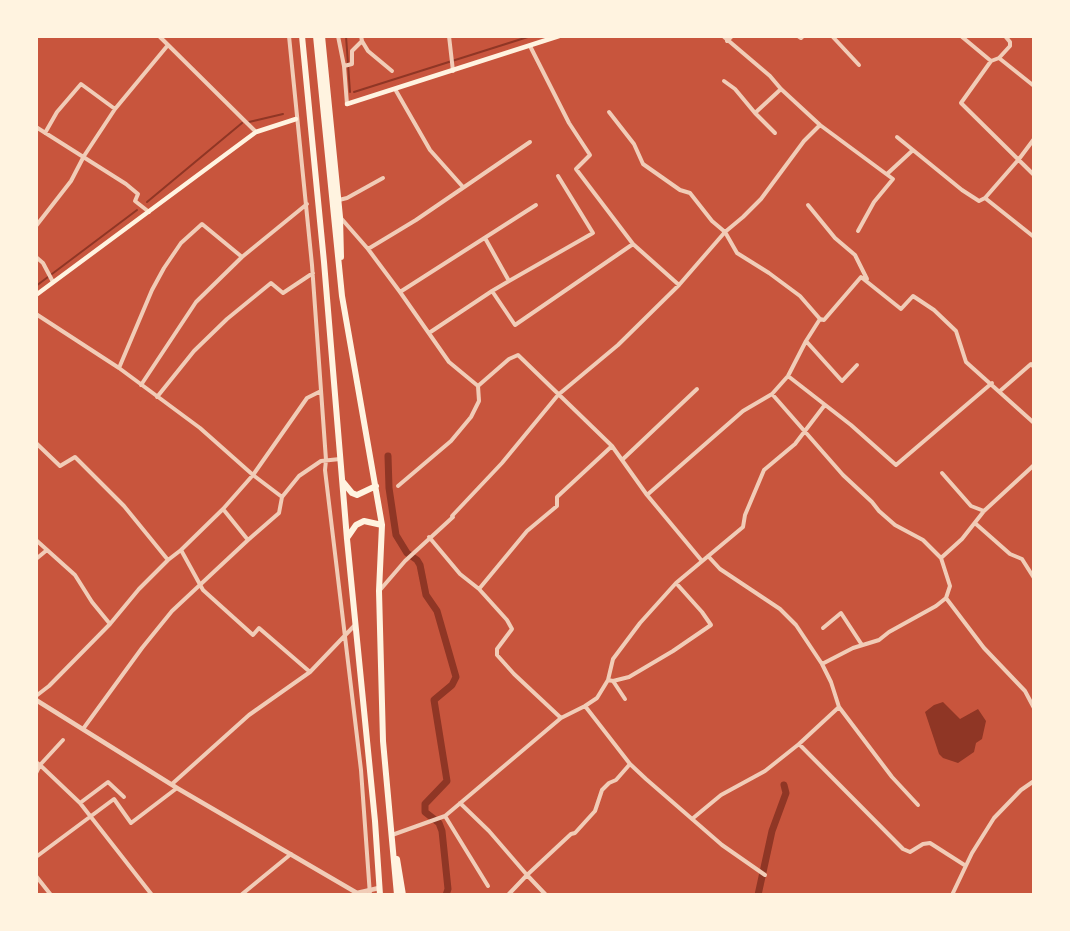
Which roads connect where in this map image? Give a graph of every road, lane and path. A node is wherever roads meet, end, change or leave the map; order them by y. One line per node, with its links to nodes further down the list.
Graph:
1 (159, 36): 19 (street)
2 (289, 36): 35 (street)
3 (302, 36): 99 (highway)
4 (316, 36): 76 (highway)
5 (322, 36): 53 (highway)
6 (338, 36): 24 (street)
7 (449, 36): 25 (street)
8 (559, 36): 16 (main road)
9 (723, 36): 18 (street)
10 (732, 36): 18 (street)
11 (798, 36): 12 (street)
12 (803, 36)
13 (832, 36): 23 (street)
14 (961, 36): 22 (street)
15 (1005, 36): 21 (street)
16 (551, 37): 20 (main road)
17 (361, 38): 24 (street); 26 (street)
18 (727, 41): 30 (street)
19 (168, 45): 32 (street); 38 (street)
20 (530, 46): 25 (main road); 64 (street)
21 (999, 58): 22 (street); 28 (street)
22 (992, 61): 46 (street)
23 (859, 65)
24 (344, 66): 31 (street)
25 (453, 68): 29 (main road)
26 (392, 71)
27 (724, 81): 34 (street)
28 (1034, 86)
29 (395, 89): 31 (main road); 51 (street)
30 (781, 89): 34 (street); 36 (street)
31 (347, 105)
32 (115, 109): 39 (street); 45 (street)
33 (609, 112): 61 (street)
34 (755, 113): 40 (street)
35 (296, 119): 38 (main road); 54 (street)
36 (820, 125): 47 (street); 61 (street)
37 (36, 128): 39 (street)
38 (256, 132): 57 (main road)
39 (45, 133): 45 (street)
40 (775, 133)
41 (897, 137): 44 (street)
42 (1034, 139): 46 (street)
43 (530, 142): 51 (street)
44 (913, 150): 47 (street); 52 (street)
45 (84, 156): 57 (street); 59 (street)
46 (1019, 159): 48 (street); 52 (street)
47 (887, 174): 60 (street)
48 (1034, 175)
49 (558, 176): 69 (street)
50 (383, 178): 53 (street)
51 (463, 187): 65 (street)
52 (985, 198): 63 (street)
53 (338, 200): 58 (highway)
54 (306, 204): 67 (street); 68 (street)
55 (808, 205): 71 (street)
56 (536, 206): 62 (street)
57 (149, 212): 70 (main road)
58 (340, 217): 65 (street); 76 (highway)
59 (36, 226)
60 (858, 231)
61 (724, 232): 72 (street); 78 (street)
62 (484, 237): 69 (street); 74 (street)
63 (1034, 237)
64 (633, 244): 72 (street); 73 (street)
65 (368, 249): 74 (street)
66 (36, 257): 70 (street)
67 (242, 257): 83 (street); 86 (street)
68 (313, 273): 89 (street); 93 (street)
69 (509, 281): 73 (street)
70 (53, 282): 75 (main road)
71 (868, 282): 78 (street); 85 (street)
72 (679, 285): 92 (street)
73 (492, 291): 79 (street)
74 (400, 292): 79 (street)
75 (36, 295)
76 (342, 296): 106 (highway)
77 (36, 314): 83 (street)
78 (820, 319): 80 (street)
79 (429, 333): 87 (street)
80 (806, 341): 81 (street); 84 (street)
81 (857, 365)
82 (1034, 367): 90 (street)
83 (119, 368): 86 (street)
84 (788, 376): 91 (street); 94 (street)
85 (992, 383): 90 (street); 94 (street)
86 (141, 385): 93 (street)
87 (478, 386): 92 (street); 107 (street)
88 (697, 388): 101 (street)
89 (321, 391): 100 (street); 104 (street)
90 (1000, 391): 95 (street)
91 (772, 394): 96 (street); 108 (street)
92 (558, 395): 98 (street); 114 (street)
93 (157, 397): 104 (street)
94 (824, 406): 96 (street)
95 (1034, 423)
96 (803, 432): 120 (street); 121 (street)
97 (36, 443): 123 (street)
98 (612, 446): 101 (street); 128 (street)
99 (341, 459): 100 (street); 105 (highway)
100 (326, 460): 109 (street); 134 (street)
101 (622, 460): 108 (street)
102 (1034, 465): 111 (street)
103 (942, 473): 111 (street)
104 (253, 475): 109 (street); 110 (street)
105 (343, 482): 106 (highway); 115 (highway)
106 (376, 486): 113 (highway)
107 (398, 486)
108 (646, 495): 124 (street)
109 (282, 497): 117 (street)
110 (223, 509): 117 (street); 119 (street)
111 (984, 512): 112 (street)
112 (976, 524): 121 (street); 125 (street)
113 (382, 525): 115 (highway); 129 (highway)
114 (429, 537): 128 (street); 129 (street)
115 (347, 538): 132 (highway)
116 (36, 540): 118 (street)
117 (248, 540): 127 (street)
118 (47, 550): 122 (street); 131 (street)
119 (182, 550): 123 (street); 127 (street)
120 (708, 556): 124 (street); 136 (street)
121 (941, 558): 130 (street)
122 (36, 560)
123 (168, 560): 131 (street)
124 (702, 561): 126 (street)
125 (1034, 578)
126 (676, 583): 138 (street); 138 (street)
127 (200, 584): 137 (street); 145 (street)
128 (479, 589): 144 (street)
129 (379, 591): 162 (highway)
130 (946, 598): 135 (street); 143 (street)
131 (110, 624): 139 (street)
132 (356, 624): 134 (street); 171 (highway)
133 (823, 628): 135 (street)
134 (345, 638): 137 (street); 170 (street)
135 (862, 645): 136 (street)
136 (822, 664): 142 (street)
137 (310, 672): 153 (street)
138 (610, 680): 140 (street); 141 (street)
139 (36, 698): 145 (street)
140 (625, 699)
141 (585, 706): 144 (street); 149 (street)
142 (839, 707): 147 (street); 158 (street)
143 (1034, 708)
144 (561, 718): 157 (street)
145 (83, 729): 153 (street)
146 (63, 740): 150 (street)
147 (800, 744): 161 (street); 165 (street)
148 (36, 762): 150 (street)
149 (630, 764): 161 (street); 166 (street)
150 (40, 765): 151 (street); 156 (street)
151 (36, 773)
152 (1034, 781): 165 (street)
153 (172, 784): 154 (street)
154 (177, 788): 159 (street); 163 (street)
155 (124, 797): 156 (street)
156 (80, 803): 159 (street)
157 (460, 803): 160 (street); 166 (street)
158 (918, 805)
159 (91, 816): 164 (street); 174 (street)
160 (445, 817): 162 (street); 169 (street)
161 (692, 819): 167 (street)
162 (392, 835): 176 (highway); 177 (highway)
163 (291, 854): 172 (street); 175 (street)
164 (36, 857)
165 (966, 866): 180 (street)
166 (527, 875): 178 (street); 179 (street)
167 (765, 875)
168 (36, 876): 173 (street)
169 (488, 886)
170 (370, 892): 171 (street); 172 (street)
171 (380, 892)
172 (356, 894)
173 (51, 895)
174 (152, 895)
175 (241, 895)
176 (397, 895)
177 (403, 895)
178 (508, 895)
179 (546, 895)
180 (952, 895)

